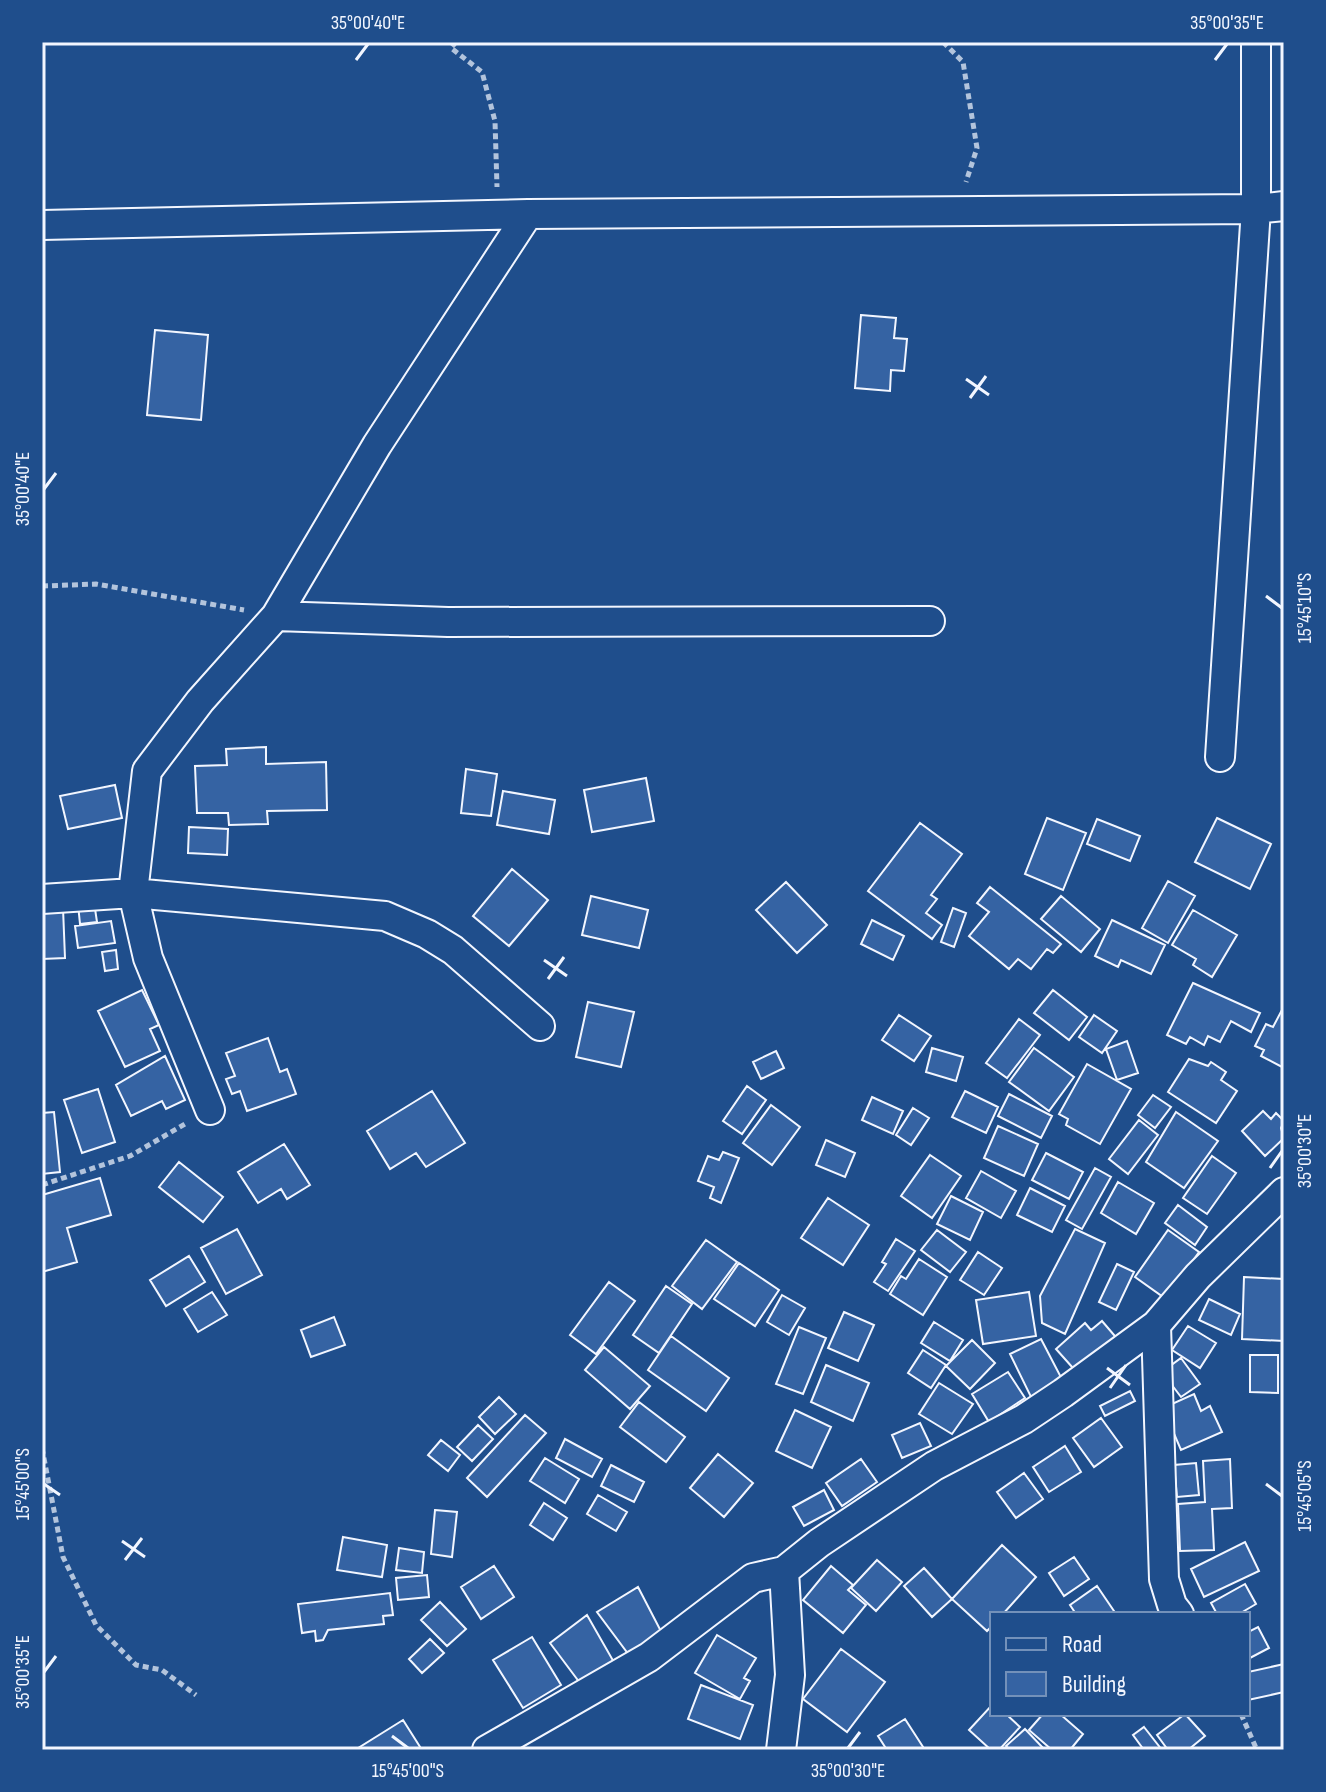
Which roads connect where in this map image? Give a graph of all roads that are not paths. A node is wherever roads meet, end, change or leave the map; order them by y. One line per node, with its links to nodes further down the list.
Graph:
1 (1256, 42): 3 (street)
2 (1284, 206): 3 (street)
3 (1256, 209): 4 (street); 8 (street)
4 (528, 214): 5 (street); 6 (street)
5 (42, 225)
6 (276, 616): 7 (street); 9 (street)
7 (930, 621)
8 (1220, 757)
9 (133, 893): 10 (street); 11 (street); 12 (street)
10 (42, 899)
11 (540, 1026)
12 (210, 1110)
13 (1280, 1200): 14 (street)
14 (1156, 1325): 15 (street); 16 (street)
15 (784, 1571): 17 (street); 18 (street)
16 (1177, 1612)
17 (487, 1750)
18 (781, 1750)

